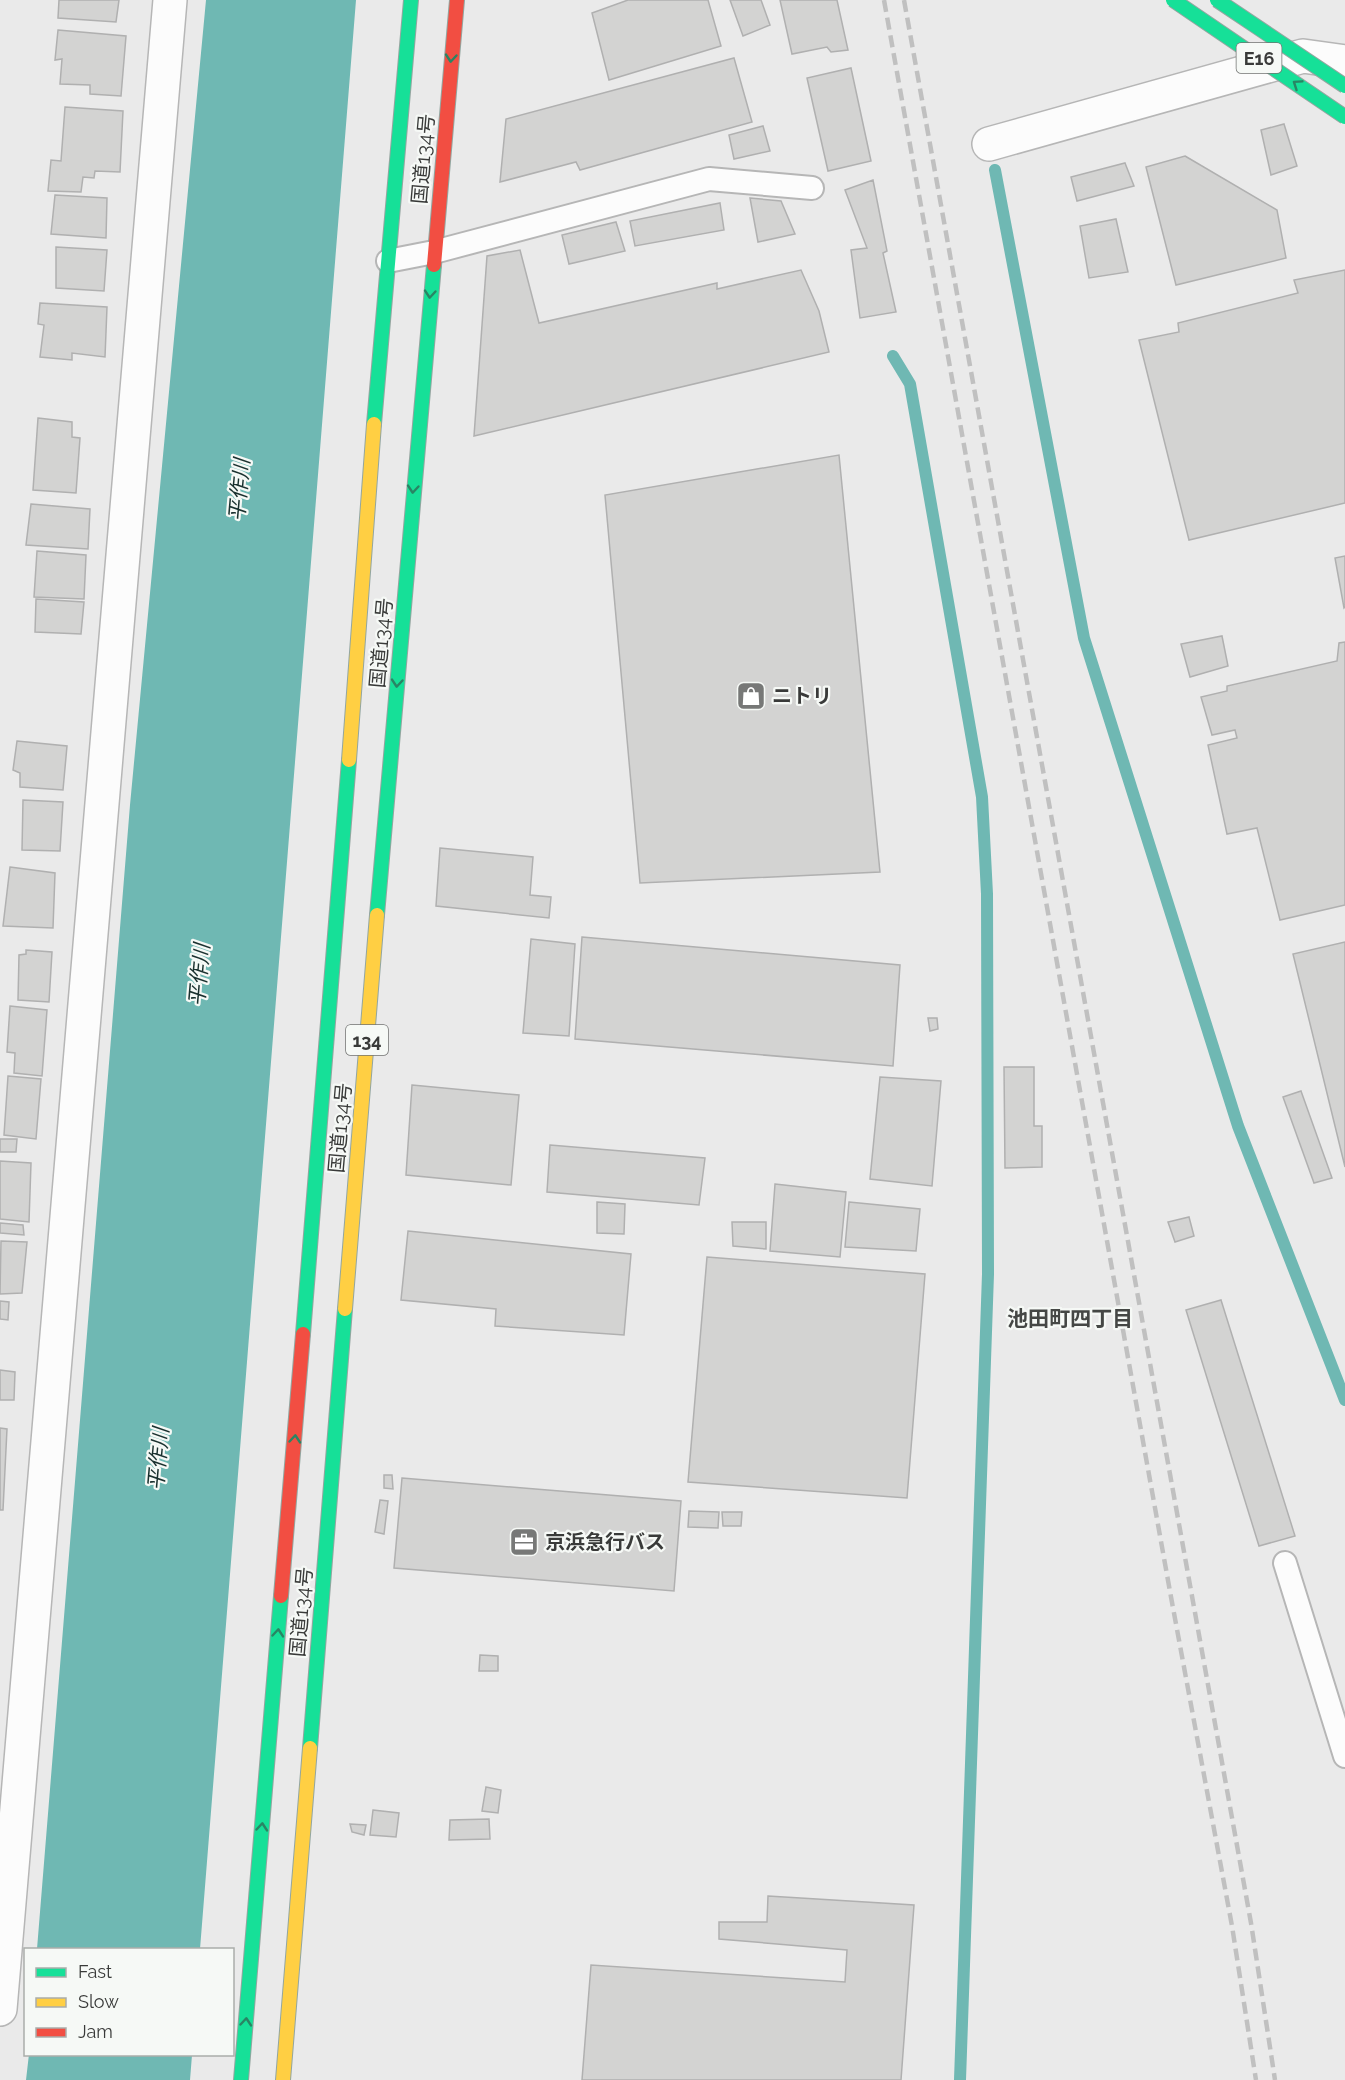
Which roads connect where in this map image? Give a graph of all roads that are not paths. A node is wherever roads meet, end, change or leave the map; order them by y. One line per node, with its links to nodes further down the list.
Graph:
1 (170, 0): 15 (street)
2 (411, 0): 12 (highway, 国道134号 / 134)
3 (457, 0): 11 (highway, 国道134号 / 134, one-way to 11)
4 (1173, 0): 8 (highway, E16, one-way to 4, bridge)
5 (1217, 0): 7 (highway, E16, bridge)
6 (1345, 62): 9 (street)
7 (1345, 86)
8 (1345, 117)
9 (989, 144)
10 (812, 188): 11 (lane)
11 (434, 252): 12 (lane); 17 (highway, 国道134号 / 134, one-way to 17)
12 (388, 261): 16 (highway, 国道134号 / 134, one-way to 12)
13 (1285, 1563): 14 (lane)
14 (1345, 1756)
15 (0, 2009)
16 (241, 2080)
17 (283, 2080)

